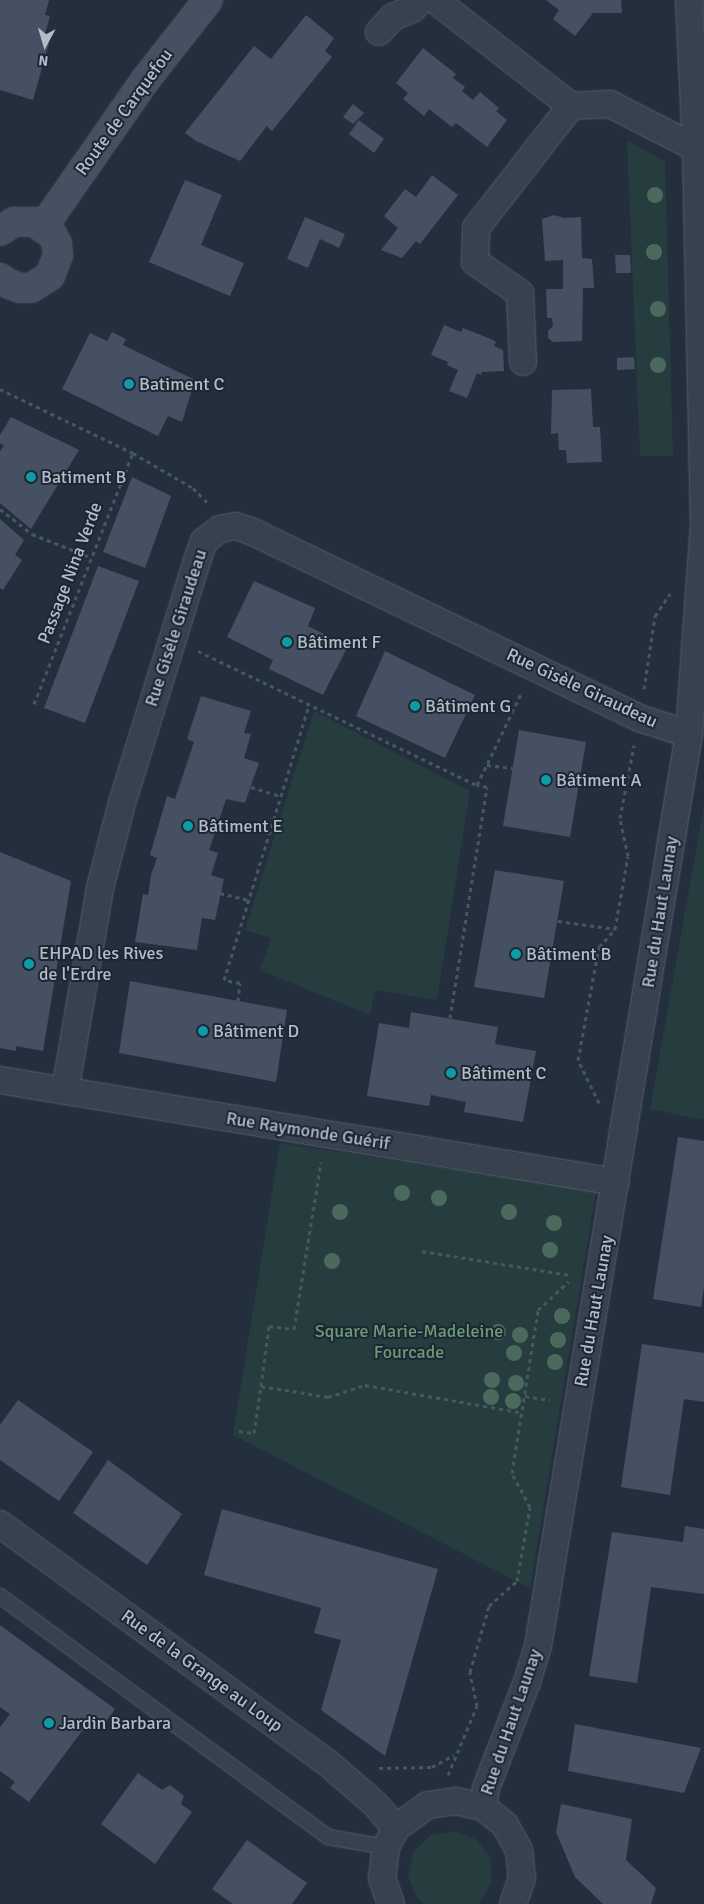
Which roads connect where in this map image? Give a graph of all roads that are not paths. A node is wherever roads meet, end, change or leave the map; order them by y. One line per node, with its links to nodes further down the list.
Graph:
1 (208, 0): 8 (main road, Route de Carquefou)
2 (421, 0): 5 (street)
3 (435, 0): 6 (street)
4 (689, 0): 7 (street, Rue du Haut Launay)
5 (380, 32)
6 (571, 106): 7 (street); 11 (street)
7 (700, 149): 12 (street, Rue du Haut Launay)
8 (44, 227): 9 (main road); 10 (main road)
9 (0, 231)
10 (3, 288)
11 (524, 362)
12 (689, 734): 14 (street, Rue Gisèle Giraudeau); 15 (street, Rue du Haut Launay)
13 (0, 1080): 14 (street, Rue Raymonde Guérif)
14 (65, 1091): 15 (street, Rue Raymonde Guérif)
15 (616, 1182): 18 (street, Rue du Haut Launay)
16 (0, 1524): 19 (street, Rue de la Grange au Loup)
17 (0, 1596): 19 (lane)
18 (483, 1807): 19 (street); 23 (street)
19 (391, 1837): 20 (street)
20 (382, 1878): 21 (street); 22 (street)
21 (368, 1904)
22 (391, 1904)
23 (513, 1904)

